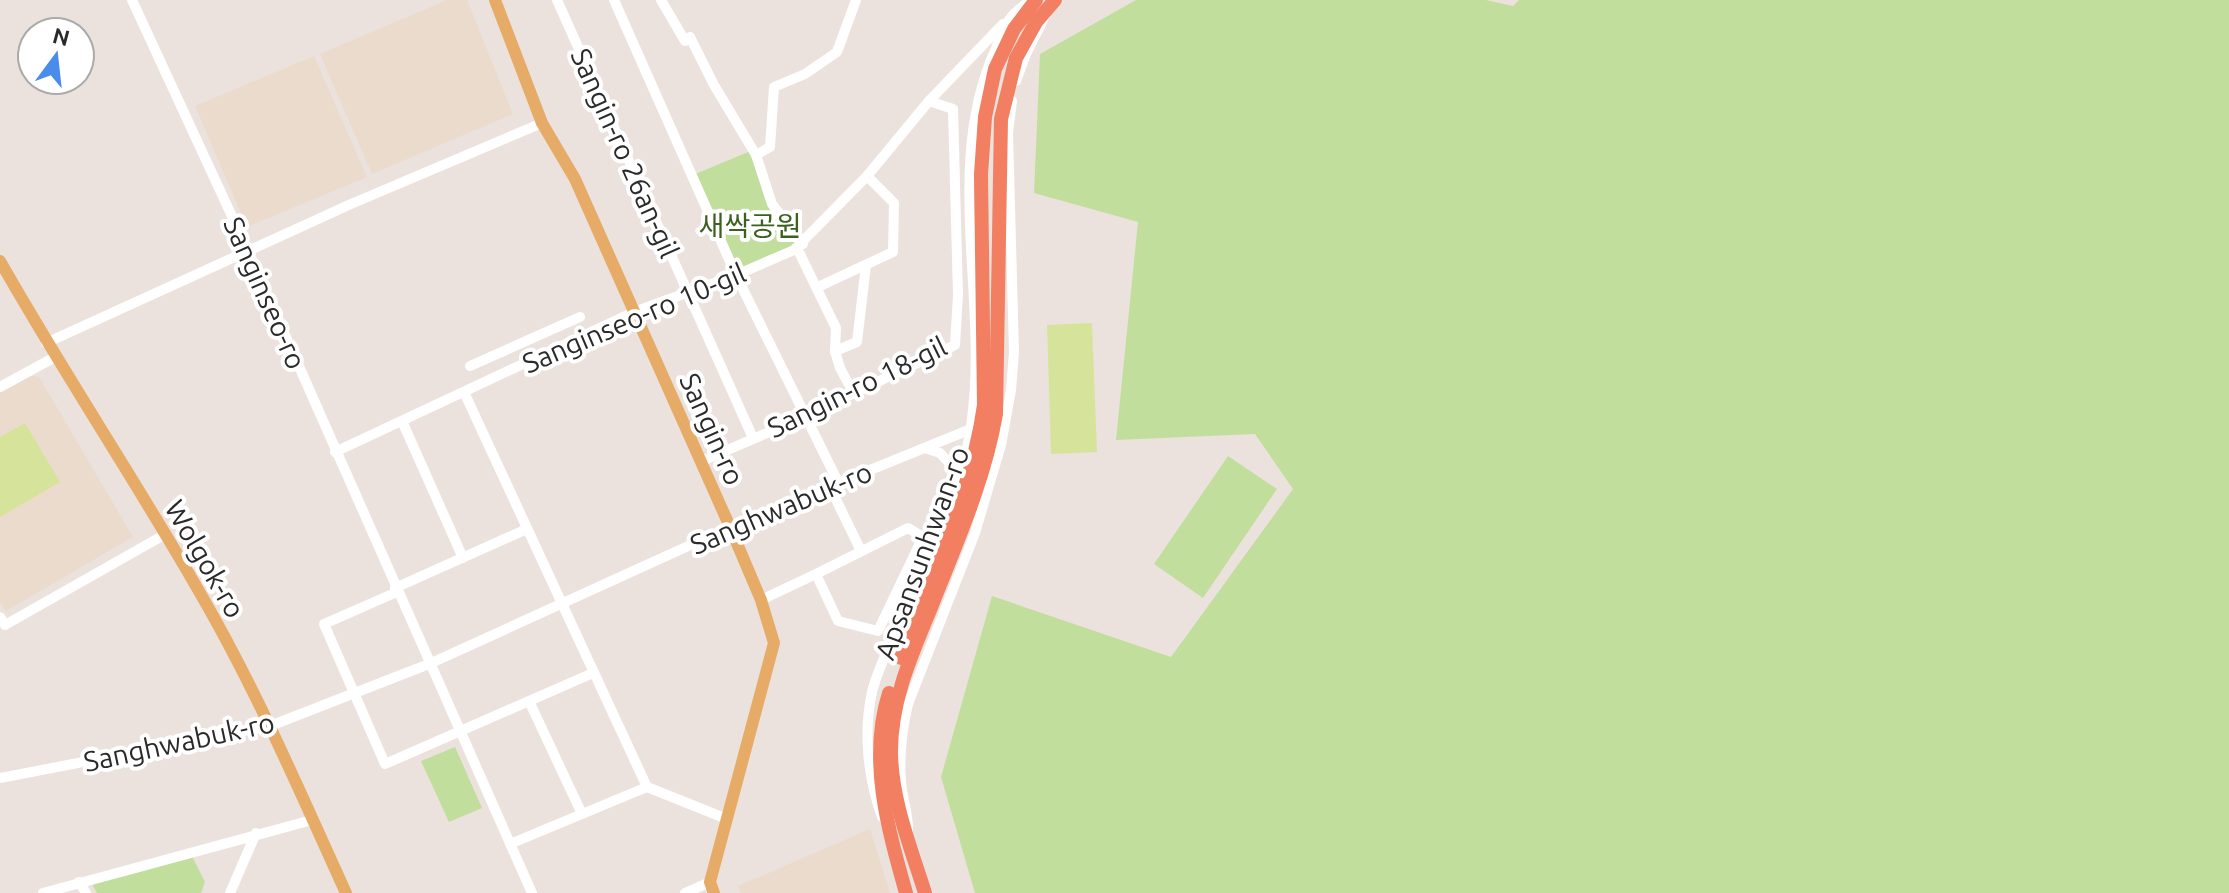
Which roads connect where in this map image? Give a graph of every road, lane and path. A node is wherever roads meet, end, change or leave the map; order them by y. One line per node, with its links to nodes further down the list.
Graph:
1 (132, 0): 14 (street, Sanginseo-ro)
2 (495, 0): 10 (main road, Sangin-ro)
3 (557, 0): 19 (street, Sangin-ro 26an-gil)
4 (614, 0): 17 (street)
5 (661, 0): 11 (street)
6 (856, 0): 11 (street)
7 (1043, 1): 8 (street, Sanginseo-ro 10-gil); 30 (street); 39 (highway, Apsansunhwan-ro)
8 (1012, 16): 9 (street, Sanginseo-ro 10-gil); 32 (street)
9 (929, 101): 12 (street, Sanginseo-ro 10-gil); 28 (street, Sangin-ro 18-gil)
10 (542, 123): 14 (street); 20 (main road, Sangin-ro)
11 (756, 155): 13 (street)
12 (867, 176): 13 (street, Sanginseo-ro 10-gil); 16 (street)
13 (800, 246): 17 (street, Sanginseo-ro 10-gil); 18 (street)
14 (248, 251): 22 (street); 35 (street, Sanginseo-ro)
15 (0, 262): 22 (main road, Wolgok-ro)
16 (866, 265): 18 (street); 23 (street)
17 (736, 275): 19 (street, Sanginseo-ro 10-gil); 29 (street)
18 (818, 287): 23 (street)
19 (687, 292): 20 (street, Sanginseo-ro 10-gil); 33 (street, Sangin-ro 26an-gil)
20 (634, 312): 27 (street, Sanginseo-ro 10-gil); 36 (main road, Sangin-ro)
21 (580, 317): 25 (street)
22 (46, 343): 24 (main road, Wolgok-ro)
23 (835, 351): 28 (street)
24 (55, 357): 26 (street); 42 (main road, Wolgok-ro)
25 (470, 366)
26 (0, 387)
27 (464, 392): 31 (street, Sanginseo-ro 10-gil); 41 (street)
28 (854, 394): 29 (street, Sangin-ro 18-gil)
29 (806, 416): 33 (street, Sangin-ro 18-gil); 38 (street)
30 (1004, 419): 32 (street, Sanghwabuk-ro); 39 (street)
31 (402, 421): 35 (street, Sanginseo-ro 10-gil); 44 (street)
32 (971, 429): 34 (street, Sanghwabuk-ro); 37 (street)
33 (753, 438): 36 (street, Sangin-ro 18-gil)
34 (925, 448): 37 (street); 38 (street, Sanghwabuk-ro)
35 (335, 452): 46 (street, Sanginseo-ro)
36 (700, 462): 40 (main road, Sangin-ro)
37 (957, 479): 39 (street); 62 (street)
38 (834, 486): 40 (street, Sanghwabuk-ro); 43 (street)
39 (972, 503): 62 (highway, Apsansunhwan-ro); 73 (highway, Apsansunhwan-ro)
40 (730, 527): 47 (main road, Sangin-ro); 48 (street, Sanghwabuk-ro)
41 (527, 529): 44 (street); 48 (street)
42 (164, 535): 49 (street); 54 (main road, Wolgok-ro)
43 (861, 551): 45 (street); 45 (street)
44 (463, 558): 46 (street)
45 (816, 574): 47 (street)
46 (396, 590): 50 (street, Sanginseo-ro); 52 (street)
47 (761, 600): 59 (main road, Sangin-ro)
48 (561, 604): 50 (street, Sanghwabuk-ro); 51 (street)
49 (0, 617)
50 (429, 664): 52 (street, Sanghwabuk-ro); 55 (street, Sanginseo-ro)
51 (593, 673): 53 (street); 57 (street)
52 (355, 693): 54 (street, Sanghwabuk-ro); 55 (street)
53 (529, 701): 55 (street); 58 (street)
54 (270, 726): 56 (street, Sanghwabuk-ro); 60 (main road, Wolgok-ro)
55 (460, 732): 63 (street, Sanginseo-ro)
56 (0, 778)
57 (647, 787): 58 (street); 59 (street)
58 (582, 814): 63 (street)
59 (727, 819): 65 (main road, Sangin-ro)
60 (312, 820): 61 (street); 69 (main road, Wolgok-ro)
61 (256, 833): 64 (street); 68 (street)
62 (892, 841): 72 (highway, Apsansunhwan-ro)
63 (510, 844): 70 (street, Sanginseo-ro)
64 (79, 882): 66 (street); 67 (street)
65 (712, 888): 71 (street)
66 (43, 893)
67 (86, 893)
68 (230, 893)
69 (346, 893)
70 (532, 893)
71 (685, 893)
72 (906, 893)
73 (925, 893)

